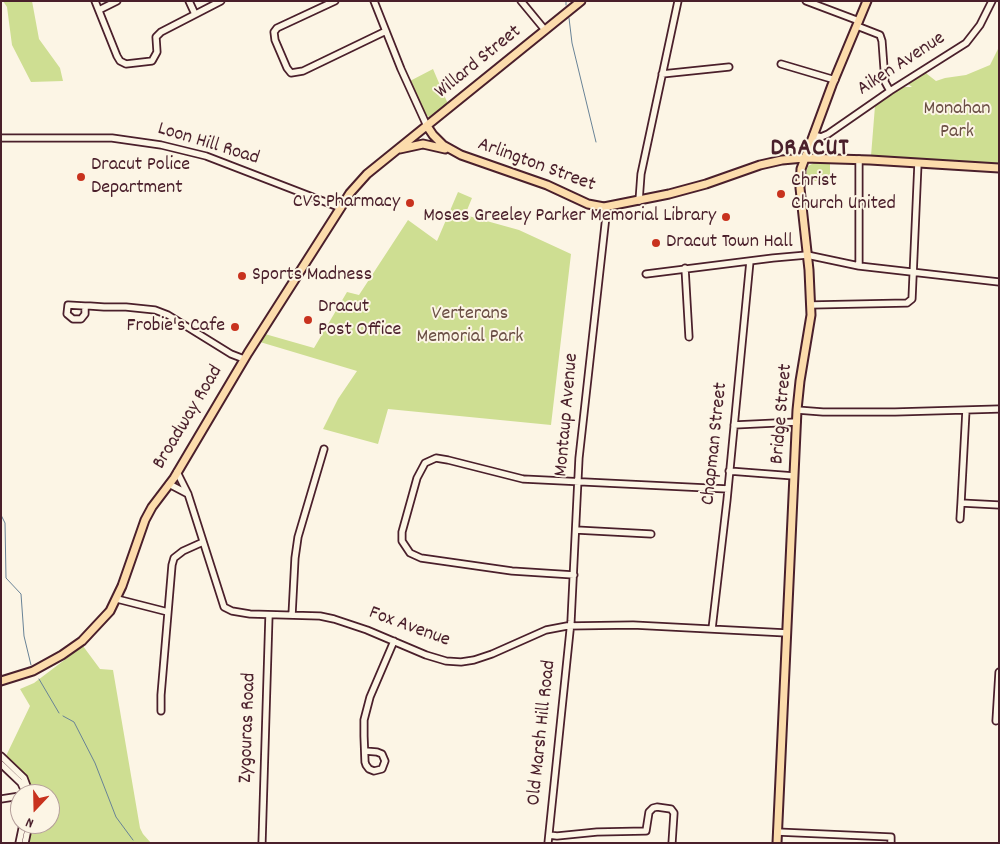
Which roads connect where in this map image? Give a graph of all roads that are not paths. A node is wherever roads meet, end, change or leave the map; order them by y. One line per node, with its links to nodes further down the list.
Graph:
1 (94, 1): 14 (street)
2 (117, 1): 14 (street)
3 (189, 1): 15 (street)
4 (221, 1): 15 (street)
5 (336, 1): 18 (street)
6 (382, 1): 13 (street)
7 (521, 1): 17 (street)
8 (580, 1): 17 (main road, Willard Street)
9 (678, 1): 21 (street)
10 (806, 1): 16 (street)
11 (867, 1): 16 (main road, Bridge Street)
12 (992, 1): 23 (street, Aiken Avenue)
13 (375, 3): 18 (street, Arlington Street)
14 (99, 10): 15 (street)
15 (195, 14)
16 (858, 24): 22 (main road, Bridge Street); 23 (street)
17 (545, 30): 24 (main road, Willard Street)
18 (386, 31): 24 (street, Arlington Street)
19 (781, 64): 22 (street)
20 (730, 67): 21 (street)
21 (662, 74): 33 (street)
22 (834, 80): 25 (main road, Bridge Street)
23 (890, 91): 25 (street, Aiken Avenue)
24 (427, 126): 27 (main road, Willard Street); 28 (main road, Arlington Street)
25 (813, 135): 29 (main road, Bridge Street)
26 (1, 138): 35 (street, Loon Hill Road)
27 (397, 150): 28 (main road); 35 (main road, Broadway Road)
28 (451, 150): 34 (main road, Arlington Street)
29 (804, 158): 30 (main road, Arlington Street); 33 (main road, Arlington Street); 36 (main road, Bridge Street)
30 (859, 159): 31 (main road, Arlington Street); 38 (street)
31 (918, 163): 32 (main road, Arlington Street); 40 (street)
32 (999, 168)
33 (639, 201): 34 (main road, Arlington Street)
34 (607, 207): 56 (street, Montaup Avenue)
35 (341, 208): 46 (main road, Broadway Road)
36 (807, 255): 37 (street); 38 (street); 43 (main road, Bridge Street)
37 (750, 261): 39 (street); 51 (street, Chapman Street)
38 (860, 266): 40 (street)
39 (686, 268): 41 (street); 45 (street)
40 (912, 272): 42 (street); 43 (street)
41 (646, 274)
42 (999, 282)
43 (810, 305): 47 (main road, Bridge Street)
44 (85, 306): 46 (street)
45 (689, 337)
46 (244, 359): 54 (main road, Broadway Road)
47 (797, 410): 48 (street); 50 (main road, Bridge Street)
48 (966, 410): 49 (street); 60 (street)
49 (999, 410)
50 (797, 422): 51 (street); 55 (main road, Bridge Street)
51 (734, 425): 53 (street, Chapman Street)
52 (324, 450): 70 (street)
53 (730, 471): 55 (street); 58 (street, Chapman Street)
54 (177, 472): 57 (main road, Broadway Road); 59 (street, Fox Avenue)
55 (794, 476): 73 (main road, Bridge Street)
56 (578, 482): 58 (street); 63 (street, Montaup Avenue); 66 (street)
57 (169, 484): 59 (street); 67 (main road, Broadway Road)
58 (728, 490): 72 (street, Chapman Street)
59 (188, 494): 65 (street, Fox Avenue)
60 (961, 503): 61 (street); 62 (street)
61 (999, 505)
62 (960, 519)
63 (576, 530): 64 (street); 66 (street, Montaup Avenue)
64 (651, 534)
65 (204, 542): 68 (street); 69 (street, Fox Avenue)
66 (574, 575): 71 (street, Montaup Avenue)
67 (117, 599): 68 (street); 76 (main road, Broadway Road)
68 (168, 612): 78 (street)
69 (269, 615): 70 (street, Fox Avenue); 88 (street, Zygouras Road)
70 (292, 615): 74 (street, Fox Avenue)
71 (570, 626): 72 (street, Fox Avenue); 74 (street, Fox Avenue); 86 (street, Old Marsh Hill Road)
72 (712, 629): 73 (street, Fox Avenue)
73 (787, 633): 85 (main road, Bridge Street)
74 (394, 641): 80 (street)
75 (999, 672): 77 (street)
76 (1, 681)
77 (998, 699): 79 (street)
78 (161, 712)
79 (996, 721)
80 (364, 751)
81 (1, 756): 83 (street)
82 (1, 764): 83 (street)
83 (8, 767): 84 (street)
84 (26, 784)
85 (778, 832): 87 (street); 91 (main road, Bridge Street)
86 (549, 835): 89 (street, Old Marsh Hill Road); 90 (street)
87 (891, 840)
88 (262, 843)
89 (548, 843)
90 (672, 843)
91 (777, 843)

